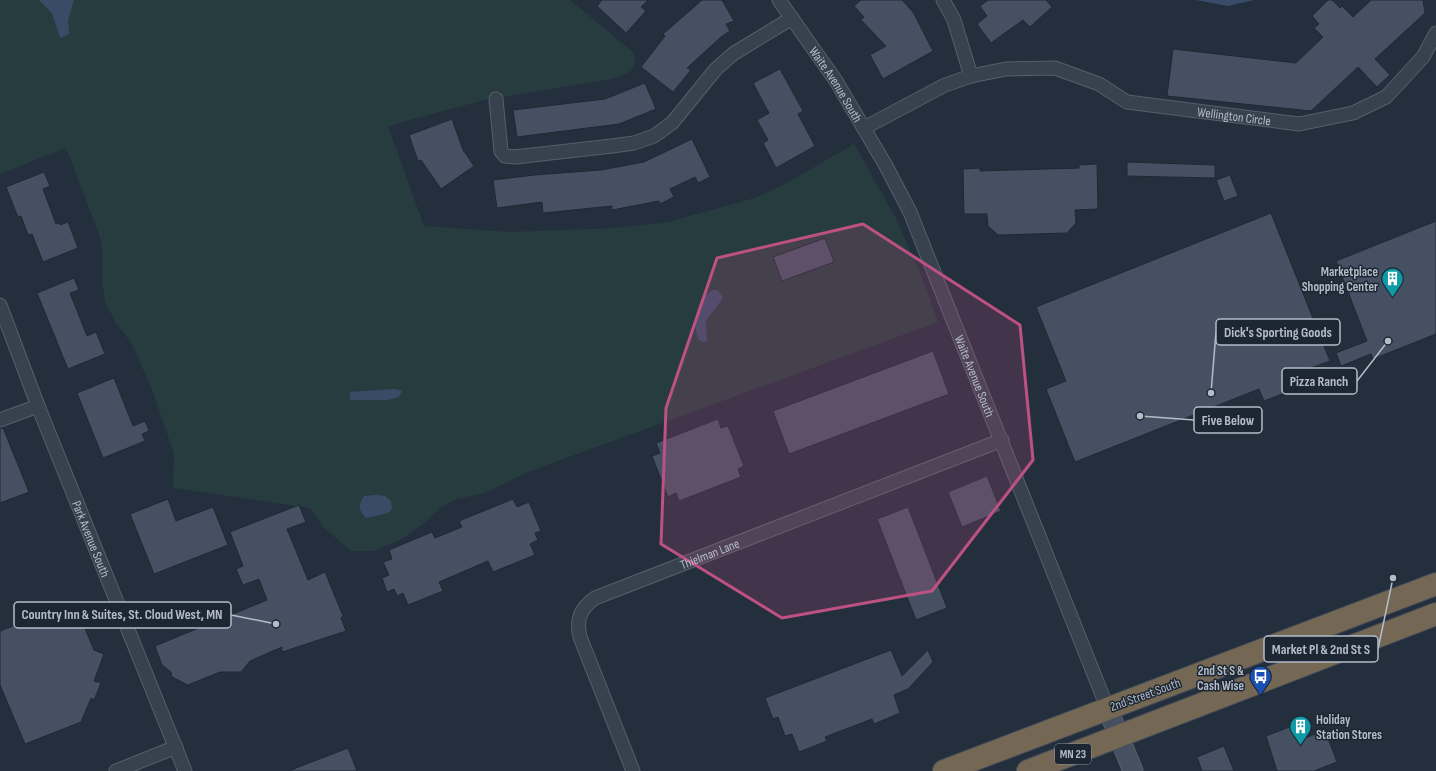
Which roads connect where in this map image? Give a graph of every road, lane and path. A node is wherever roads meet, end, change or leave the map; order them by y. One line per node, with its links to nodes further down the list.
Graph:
1 (779, 0): 3 (street, Waite Avenue South)
2 (943, 0): 5 (street)
3 (792, 18): 6 (street); 7 (street, Waite Avenue South)
4 (1436, 33): 5 (street, Wellington Circle)
5 (971, 76): 7 (street, Wellington Circle)
6 (496, 99)
7 (864, 128): 11 (street, Waite Avenue South)
8 (0, 306): 9 (street, Park Avenue South)
9 (38, 406): 10 (street); 16 (street, Park Avenue South)
10 (0, 420)
11 (1002, 440): 14 (street, Waite Avenue South); 19 (street, Thielman Lane)
12 (1436, 584): 14 (highway, 2nd Street South / MN 23)
13 (1436, 614): 15 (highway, MN 23)
14 (1108, 707): 15 (street, Waite Avenue South); 20 (highway, 2nd Street South / MN 23)
15 (1119, 736): 21 (highway, MN 23); 22 (street, Waite Avenue South)
16 (176, 747): 17 (street); 18 (street, Park Avenue South)
17 (116, 771)
18 (185, 771)
19 (633, 771)
20 (944, 771)
21 (1028, 771)
22 (1133, 771)

